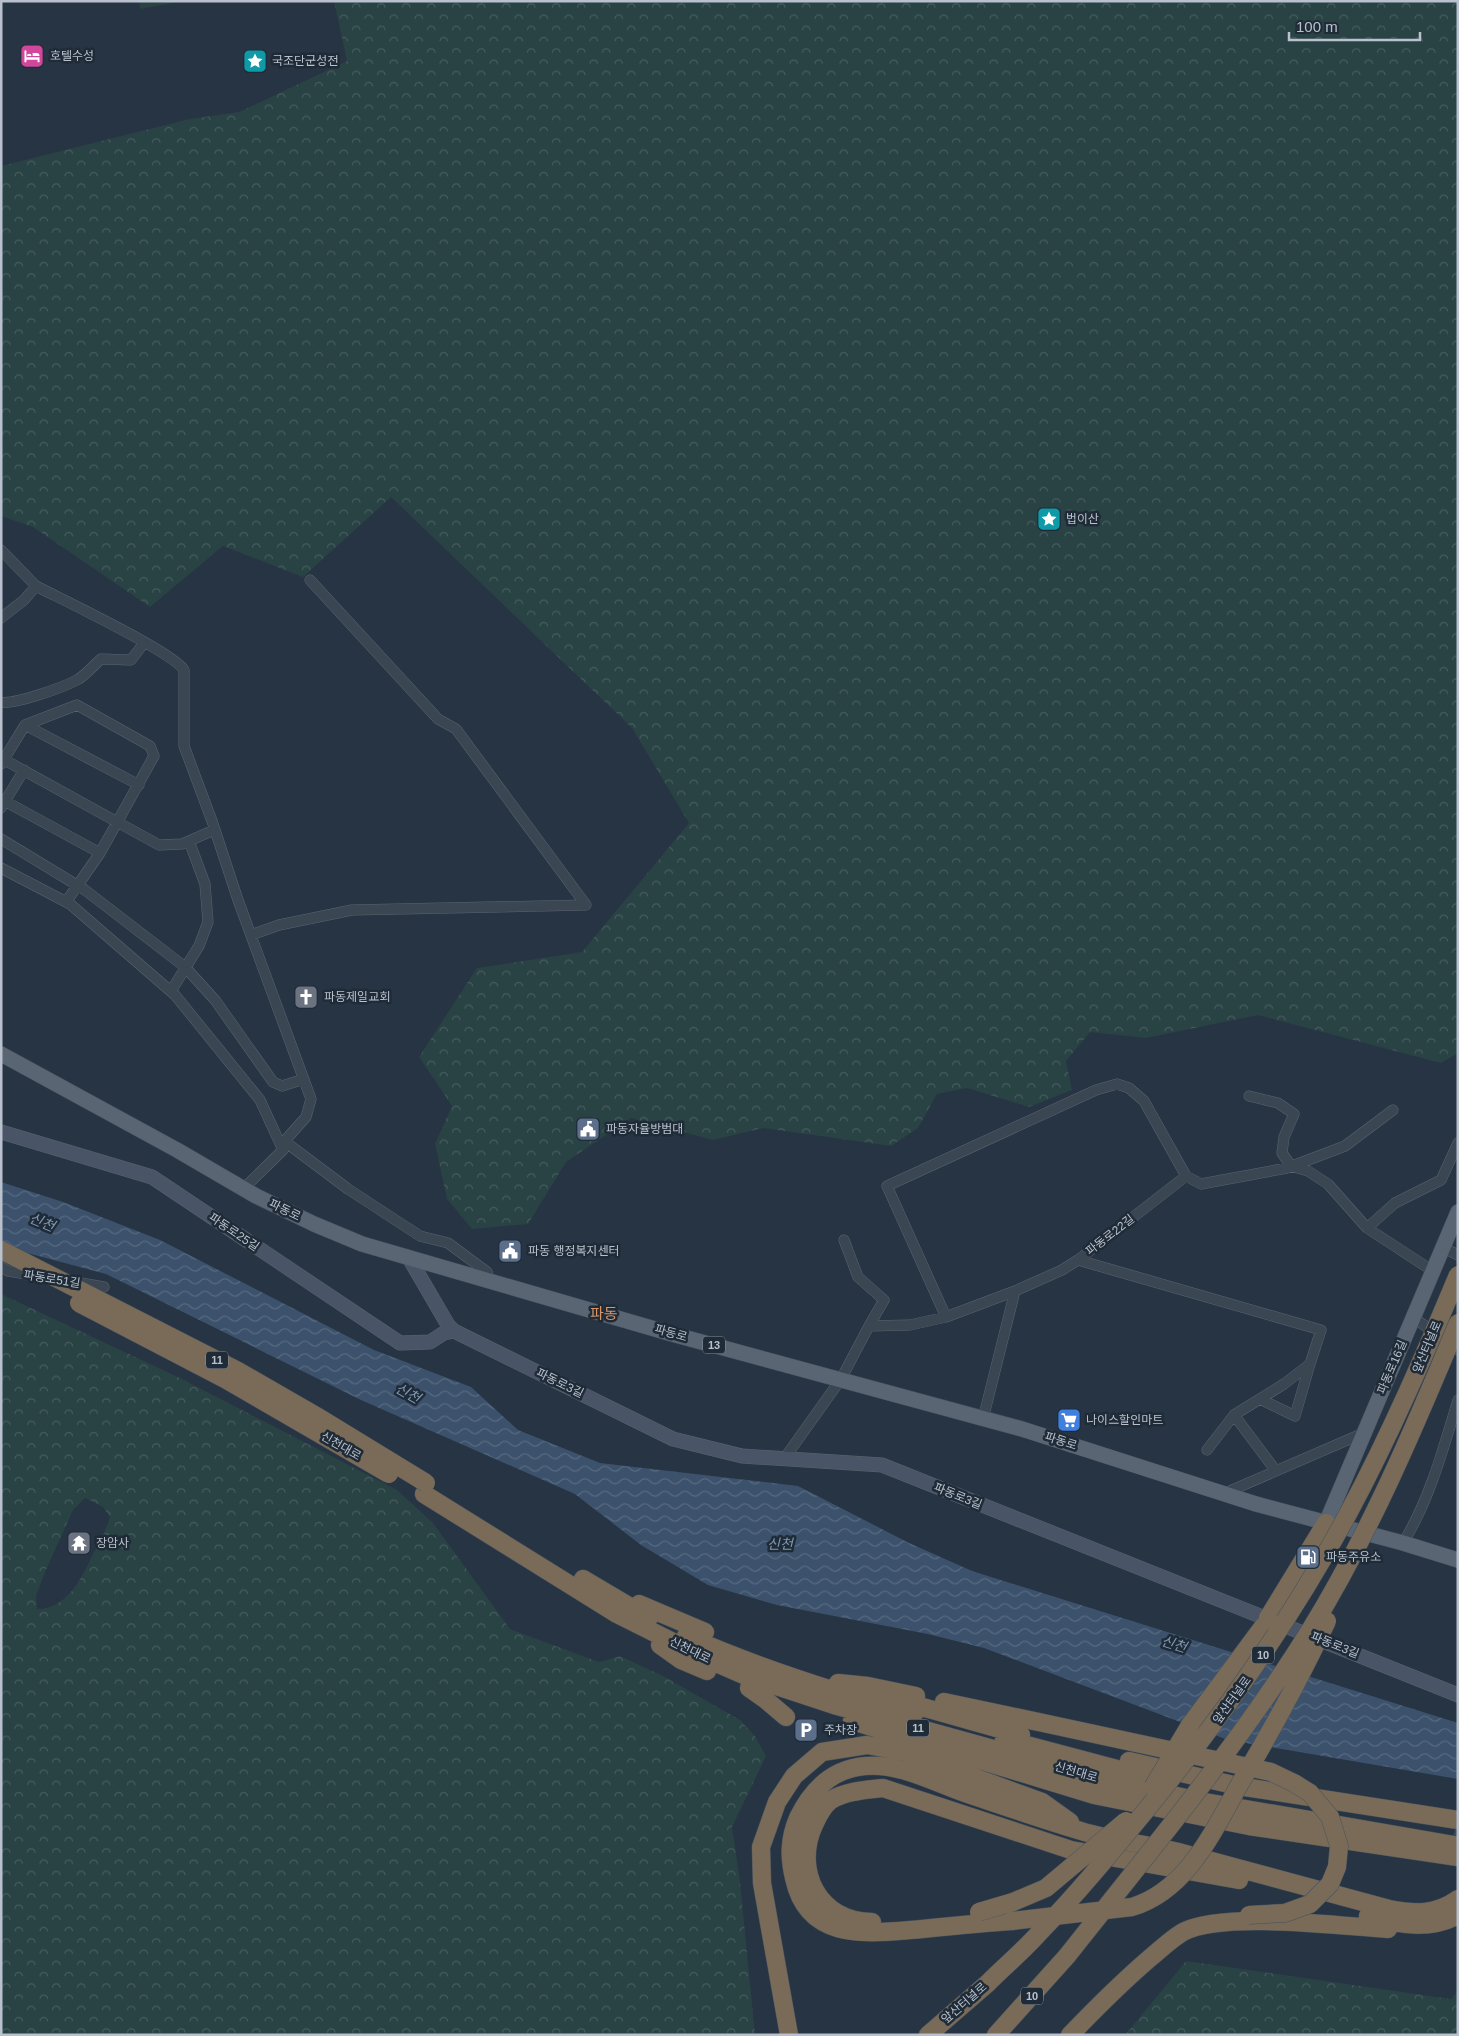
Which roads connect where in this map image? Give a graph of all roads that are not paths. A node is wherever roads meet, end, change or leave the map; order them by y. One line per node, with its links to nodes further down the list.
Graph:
1 (1, 550): 3 (street)
2 (310, 580): 20 (street)
3 (36, 586): 4 (street); 5 (street)
4 (1, 618)
5 (144, 643): 6 (street); 13 (street)
6 (1, 702)
7 (26, 725): 8 (street); 10 (street); 10 (street)
8 (2, 761): 9 (street)
9 (24, 770): 11 (street); 12 (street)
10 (138, 785): 12 (street)
11 (2, 803): 16 (street)
12 (118, 822): 15 (street); 16 (street)
13 (214, 830): 15 (street); 20 (street)
14 (1, 839): 18 (street)
15 (188, 841): 21 (street)
16 (100, 853): 18 (street)
17 (1, 868): 19 (street)
18 (78, 886): 19 (street); 21 (street)
19 (66, 902): 22 (street)
20 (251, 935): 24 (street)
21 (185, 967): 22 (street); 24 (street)
22 (171, 991): 28 (street)
23 (1, 1054): 32 (main road, 파동로 / 13)
24 (304, 1079): 28 (street)
25 (1249, 1096): 30 (street)
26 (1393, 1110): 30 (street)
27 (1, 1132): 51 (street, 파동로25길)
28 (282, 1143): 32 (street); 44 (street)
29 (1458, 1143): 34 (street)
30 (1291, 1166): 31 (street); 34 (street)
31 (1186, 1176): 39 (street, 파동로22길); 48 (street)
32 (244, 1188): 38 (main road, 파동로 / 13)
33 (1458, 1212): 42 (main road)
34 (1367, 1228): 42 (street)
35 (844, 1240): 50 (street)
36 (1, 1250): 63 (highway, 신천대로 / 11, bridge)
37 (1458, 1255): 42 (street)
38 (409, 1258): 44 (main road, 파동로 / 13); 51 (street)
39 (1078, 1260): 46 (street, 파동로22길); 53 (street)
40 (1, 1262): 63 (highway, 신천대로 / 11, bridge)
41 (1, 1267): 45 (street, 파동로51길)
42 (1433, 1270): 47 (street)
43 (1458, 1275): 80 (highway, 앞산터널로 / 10, bridge)
44 (490, 1281): 54 (main road, 파동로 / 13)
45 (104, 1287)
46 (1015, 1291): 48 (street, 파동로22길); 58 (street)
47 (1413, 1316): 52 (street); 59 (main road, 파동로16길)
48 (946, 1317): 50 (street, 파동로22길)
49 (1458, 1323): 66 (highway, 앞산터널로 / 10, bridge)
50 (869, 1326): 54 (street)
51 (454, 1331): 61 (street, 파동로3길)
52 (1458, 1350)
53 (1310, 1364): 55 (street); 55 (street)
54 (841, 1379): 58 (main road, 파동로 / 13); 61 (street)
55 (1260, 1399): 57 (street)
56 (1458, 1400): 67 (street)
57 (1234, 1415): 60 (street); 62 (street)
58 (983, 1419): 64 (main road, 파동로 / 13)
59 (1366, 1430): 62 (street); 65 (main road, 파동로16길)
60 (1206, 1450)
61 (784, 1459): 73 (street, 파동로3길)
62 (1276, 1472): 64 (street)
63 (425, 1488): 69 (highway, 신천대로 / 11); 70 (highway, 신천대로 / 11)
64 (1225, 1493): 65 (main road, 파동로 / 13)
65 (1326, 1523): 67 (main road, 파동로 / 13); 76 (highway, bridge)
66 (1359, 1543): 81 (highway, bridge); 90 (highway, 앞산터널로 / 10, bridge)
67 (1403, 1543): 68 (main road, 파동로 / 13)
68 (1458, 1560)
69 (581, 1577): 71 (highway, 11); 82 (highway, 신천대로 / 11)
70 (617, 1614): 72 (highway, 11); 80 (highway, 신천대로 / 11)
71 (833, 1682): 78 (highway, 11); 87 (highway, bridge)
72 (749, 1688): 74 (highway); 77 (highway, 11)
73 (1458, 1695)
74 (786, 1717)
75 (843, 1731): 77 (highway)
76 (1186, 1731): 78 (highway); 79 (highway); 80 (highway, bridge)
77 (888, 1733): 83 (highway, 11)
78 (1127, 1761): 79 (highway, 11)
79 (1194, 1776): 82 (highway, 11)
80 (1154, 1794): 82 (highway, 신천대로 / 11); 86 (highway, bridge); 89 (highway, 앞산터널로 / 10, bridge)
81 (1084, 1832): 86 (highway); 88 (highway)
82 (1456, 1834): 83 (highway)
83 (1439, 1854): 84 (highway)
84 (1458, 1873)
85 (1458, 1889): 86 (highway)
86 (1453, 1910): 87 (highway)
87 (1119, 1985): 91 (highway)
88 (789, 2035)
89 (928, 2035)
90 (996, 2035)
91 (1070, 2035)

